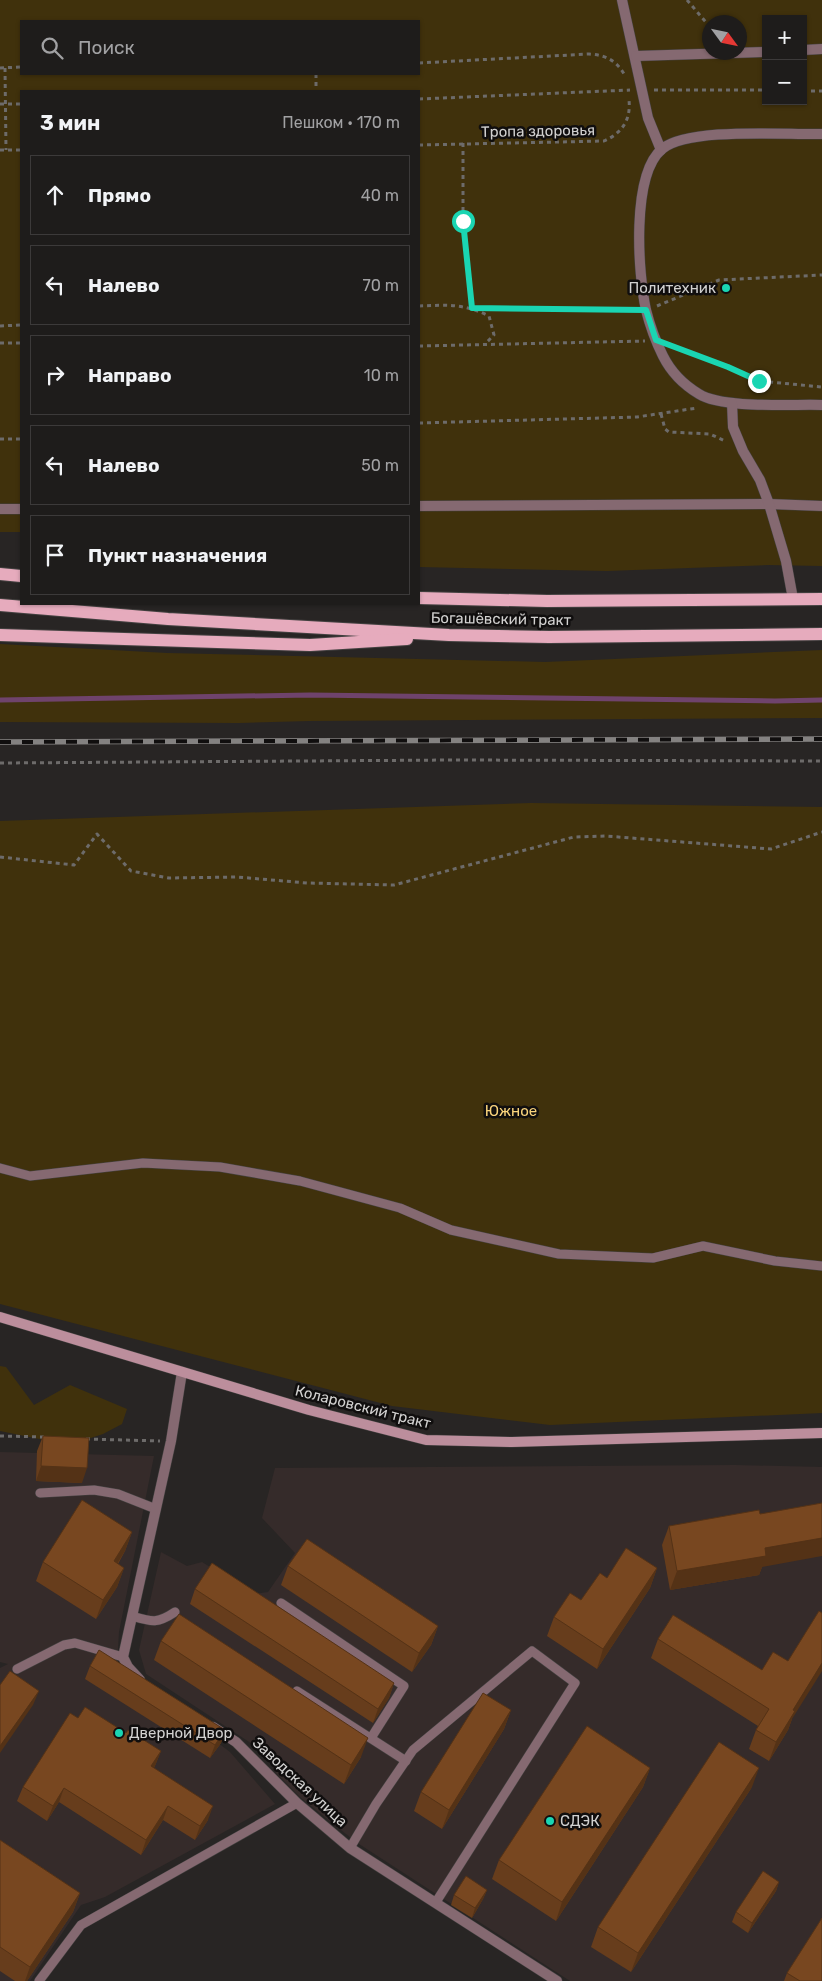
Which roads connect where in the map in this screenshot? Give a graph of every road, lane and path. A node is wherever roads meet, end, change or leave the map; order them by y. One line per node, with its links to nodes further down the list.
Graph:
1 (622, 0): 7 (street)
2 (687, 0): 3 (path)
3 (702, 18)
4 (822, 49): 5 (street)
5 (807, 50)
6 (762, 52): 7 (street)
7 (636, 56): 17 (street)
8 (420, 63): 13 (path)
9 (20, 67): 11 (path)
10 (0, 68): 11 (path)
11 (5, 68): 23 (path)
12 (316, 75): 15 (path)
13 (626, 77)
14 (627, 83): 16 (path, Тропа здоровья)
15 (316, 90)
16 (628, 90): 21 (path); 26 (path, Тропа здоровья)
17 (643, 90): 18 (path); 31 (street)
18 (762, 90)
19 (807, 91): 20 (path)
20 (822, 91)
21 (420, 99)
22 (0, 104): 23 (path)
23 (5, 104): 24 (path); 29 (path)
24 (20, 104)
25 (822, 134): 31 (street)
26 (463, 144): 27 (path, Тропа здоровья); 34 (path)
27 (420, 145)
28 (0, 150): 29 (path)
29 (6, 150): 30 (path)
30 (20, 150)
31 (661, 150): 35 (street)
32 (822, 275): 35 (path)
33 (420, 306): 34 (path)
34 (472, 308): 35 (path); 41 (path)
35 (646, 310): 38 (street)
36 (20, 325): 37 (path)
37 (0, 326)
38 (656, 340): 41 (path); 43 (path); 44 (street)
39 (0, 343): 40 (path)
40 (20, 343)
41 (485, 344): 42 (path)
42 (420, 346)
43 (822, 387)
44 (721, 403): 45 (street); 47 (path)
45 (732, 403): 46 (street); 51 (street)
46 (822, 405)
47 (661, 414): 48 (path); 51 (path)
48 (420, 423)
49 (0, 439): 50 (path)
50 (20, 440)
51 (743, 451): 52 (street)
52 (769, 504): 53 (street); 54 (street); 60 (street)
53 (420, 506)
54 (822, 506)
55 (0, 509): 56 (street)
56 (20, 509)
57 (0, 574): 58 (main road)
58 (20, 576)
59 (420, 598): 60 (main road, Богашёвский тракт)
60 (793, 599): 61 (main road, Богашёвский тракт)
61 (822, 599)
62 (0, 605): 65 (main road, Богашёвский тракт)
63 (822, 634): 65 (main road, Богашёвский тракт)
64 (0, 635): 65 (main road)
65 (449, 635)
66 (822, 762): 67 (path)
67 (0, 764)
68 (822, 832): 69 (path)
69 (0, 856)
70 (0, 1168): 71 (lane)
71 (822, 1266)
72 (0, 1318): 73 (main road, Коларовский тракт)
73 (182, 1372): 74 (main road, Коларовский тракт); 78 (street)
74 (822, 1433)
75 (0, 1436): 76 (path)
76 (47, 1438)
77 (85, 1439): 78 (path)
78 (171, 1441): 80 (street)
79 (40, 1493): 80 (lane)
80 (156, 1509): 83 (street)
81 (281, 1603): 89 (lane)
82 (175, 1612): 83 (lane)
83 (132, 1616): 84 (street)
84 (123, 1657): 85 (lane); 86 (street)
85 (18, 1669)
86 (145, 1683)
87 (287, 1685): 89 (lane)
88 (203, 1721): 91 (street, Заводская улица)
89 (371, 1738): 90 (lane)
90 (406, 1761): 92 (lane); 93 (lane)
91 (297, 1803): 92 (street, Заводская улица); 94 (lane)
92 (350, 1848): 93 (street, Заводская улица)
93 (436, 1902): 95 (street, Заводская улица)
94 (39, 1981)
95 (557, 1981)

